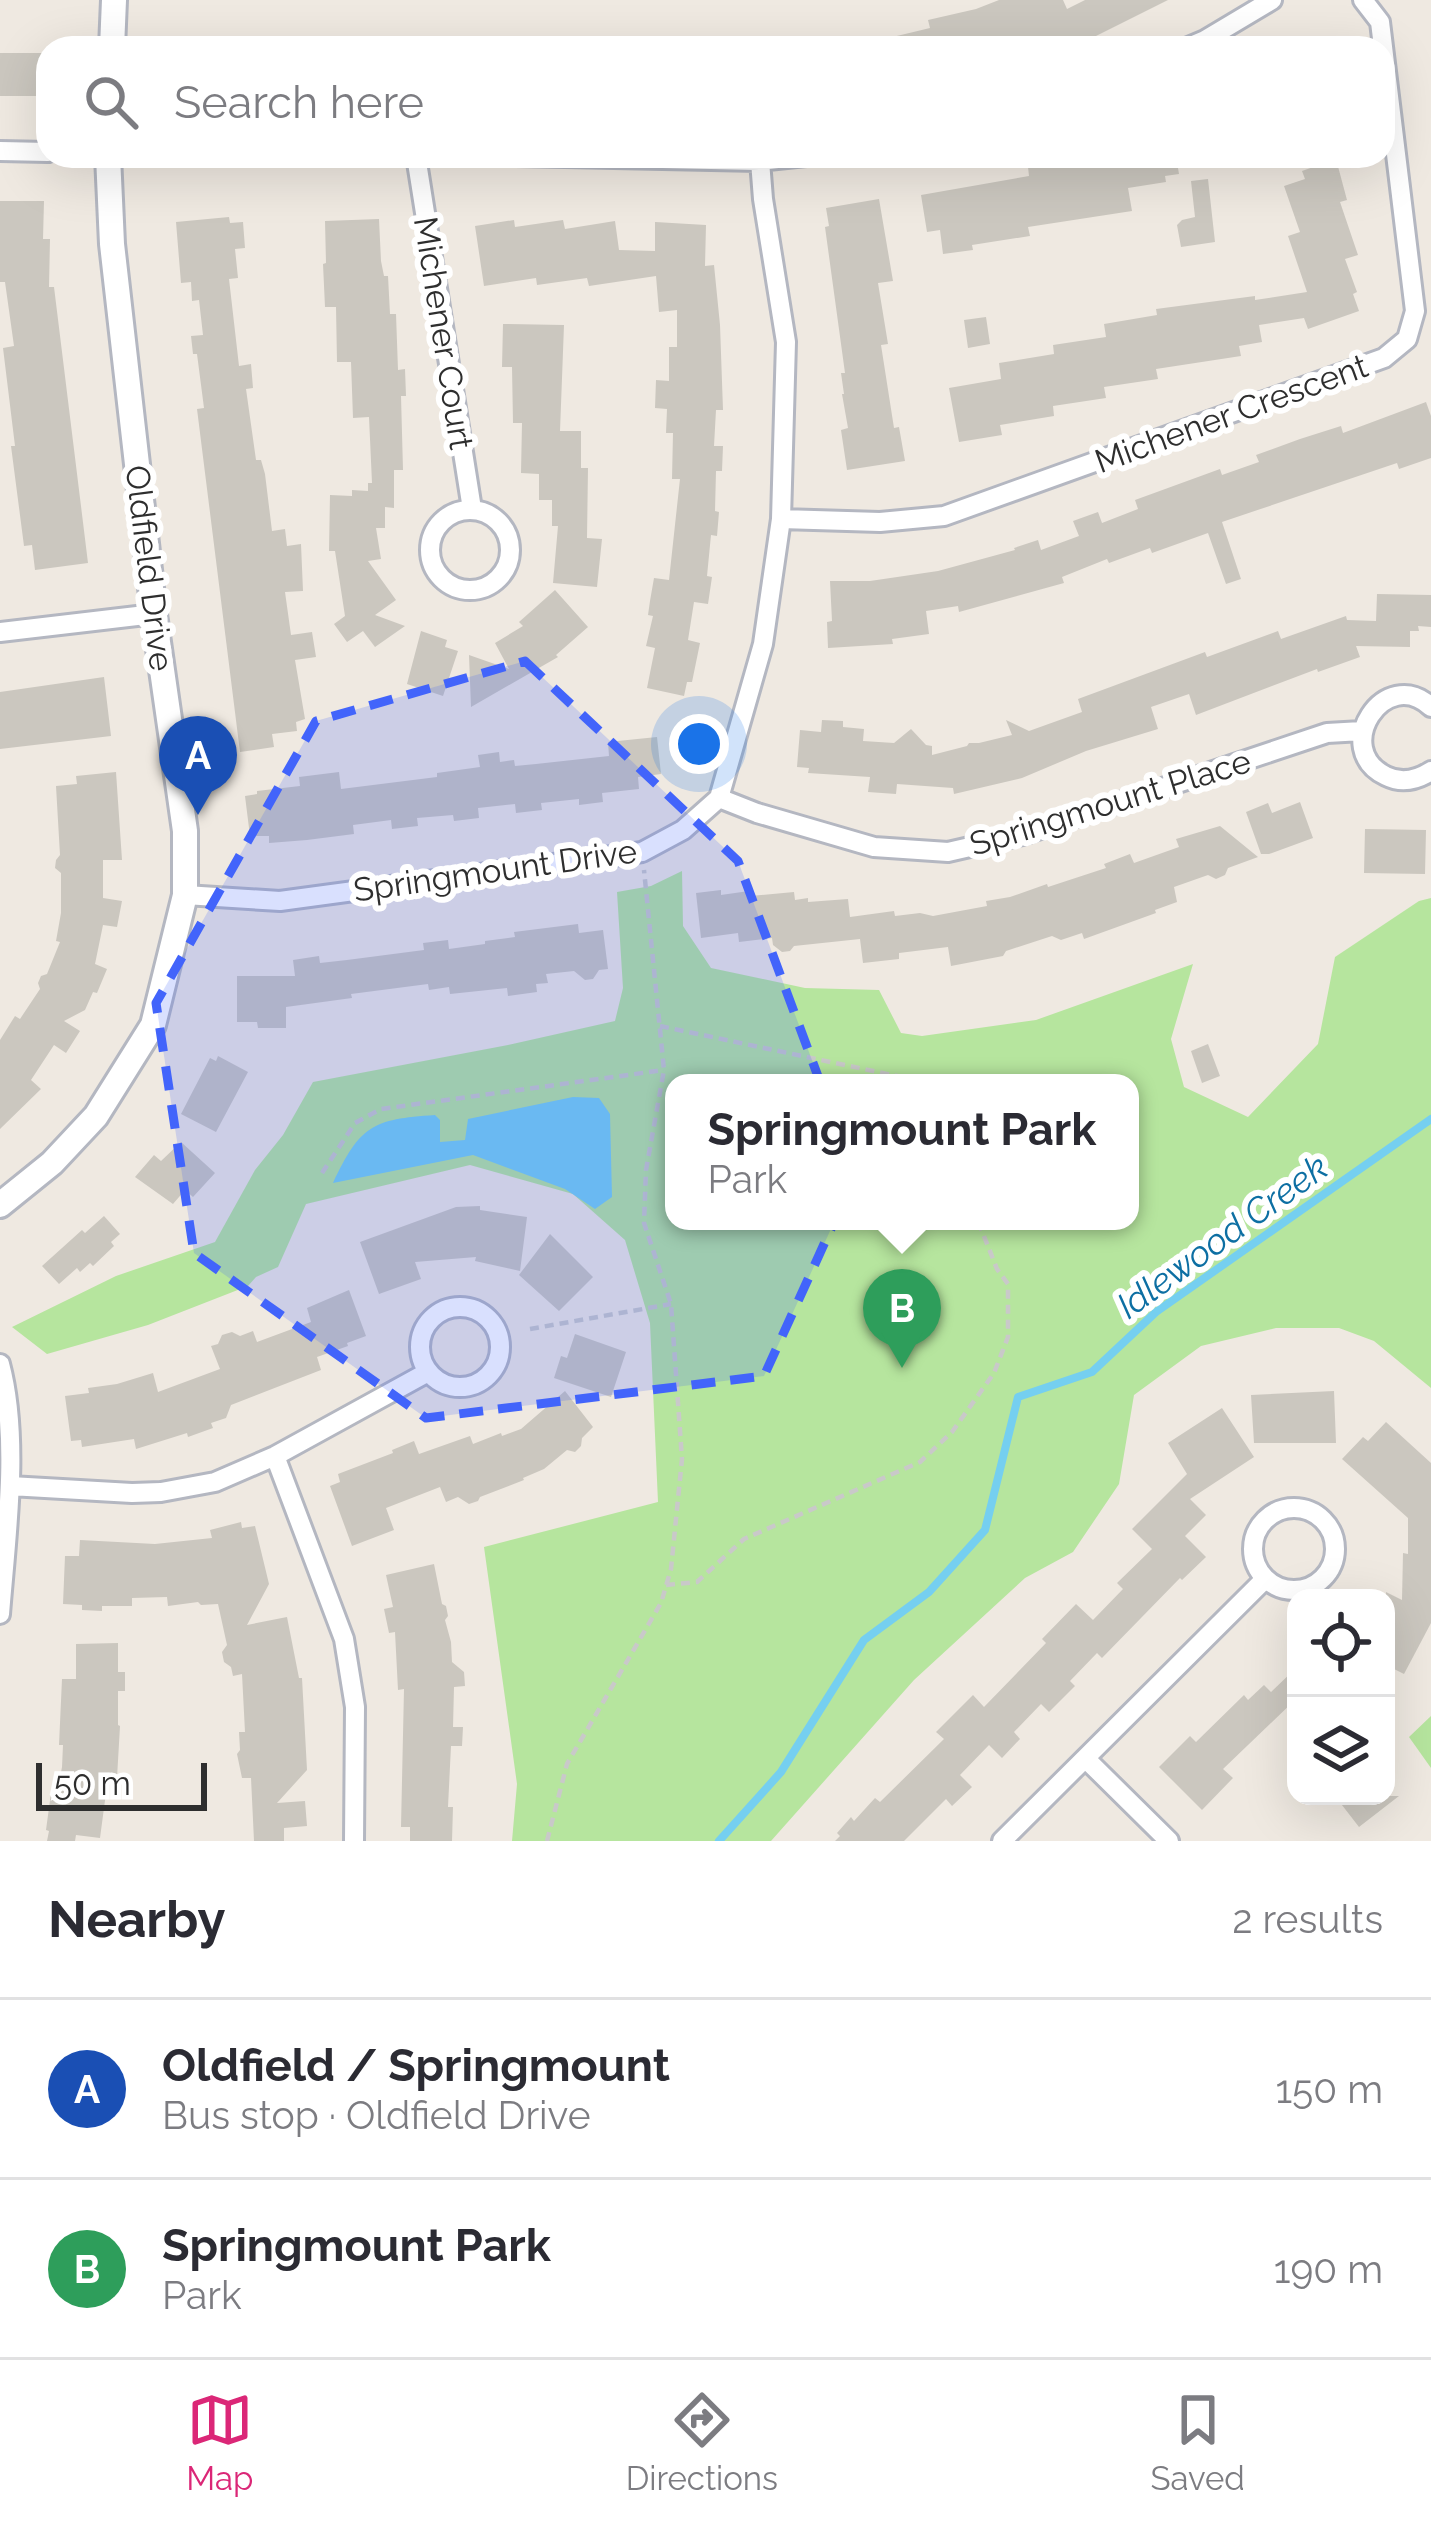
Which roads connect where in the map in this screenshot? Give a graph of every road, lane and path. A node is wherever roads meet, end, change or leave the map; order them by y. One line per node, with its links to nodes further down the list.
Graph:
1 (114, 0): 4 (street)
2 (1272, 0): 5 (street)
3 (1363, 0): 6 (street, Michener Crescent)
4 (112, 36)
5 (1208, 36)
6 (1382, 36)
7 (1395, 146): 14 (street, Michener Crescent)
8 (0, 151): 9 (street)
9 (36, 152)
10 (109, 168): 15 (street, Oldfield Drive)
11 (418, 168): 13 (street, Michener Court)
12 (761, 168): 14 (street)
13 (472, 509): 13 (street)
14 (781, 519): 20 (street)
15 (154, 614): 16 (street); 22 (street, Oldfield Drive)
16 (0, 632)
17 (1431, 707): 18 (street, Springmount Place)
18 (1362, 731): 19 (street); 20 (street, Springmount Place)
19 (1431, 771)
20 (719, 798): 21 (street, Springmount Drive)
21 (642, 852): 22 (street, Springmount Drive); 23 (path)
22 (185, 896): 27 (street, Oldfield Drive)
23 (660, 1026): 24 (path); 25 (path)
24 (664, 1070): 26 (path); 29 (path)
25 (887, 1074)
26 (322, 1173)
27 (0, 1205)
28 (982, 1230): 36 (path)
29 (671, 1304): 30 (path); 36 (path)
30 (530, 1329)
31 (0, 1364): 34 (street)
32 (428, 1372): 32 (street); 33 (street)
33 (274, 1456): 34 (street); 39 (street)
34 (10, 1486): 37 (street)
35 (1265, 1579): 35 (street); 38 (street)
36 (666, 1585): 40 (path)
37 (0, 1614)
38 (1086, 1759): 41 (street); 42 (street)
39 (354, 1841)
40 (547, 1841)
41 (1002, 1841)
42 (1169, 1841)

